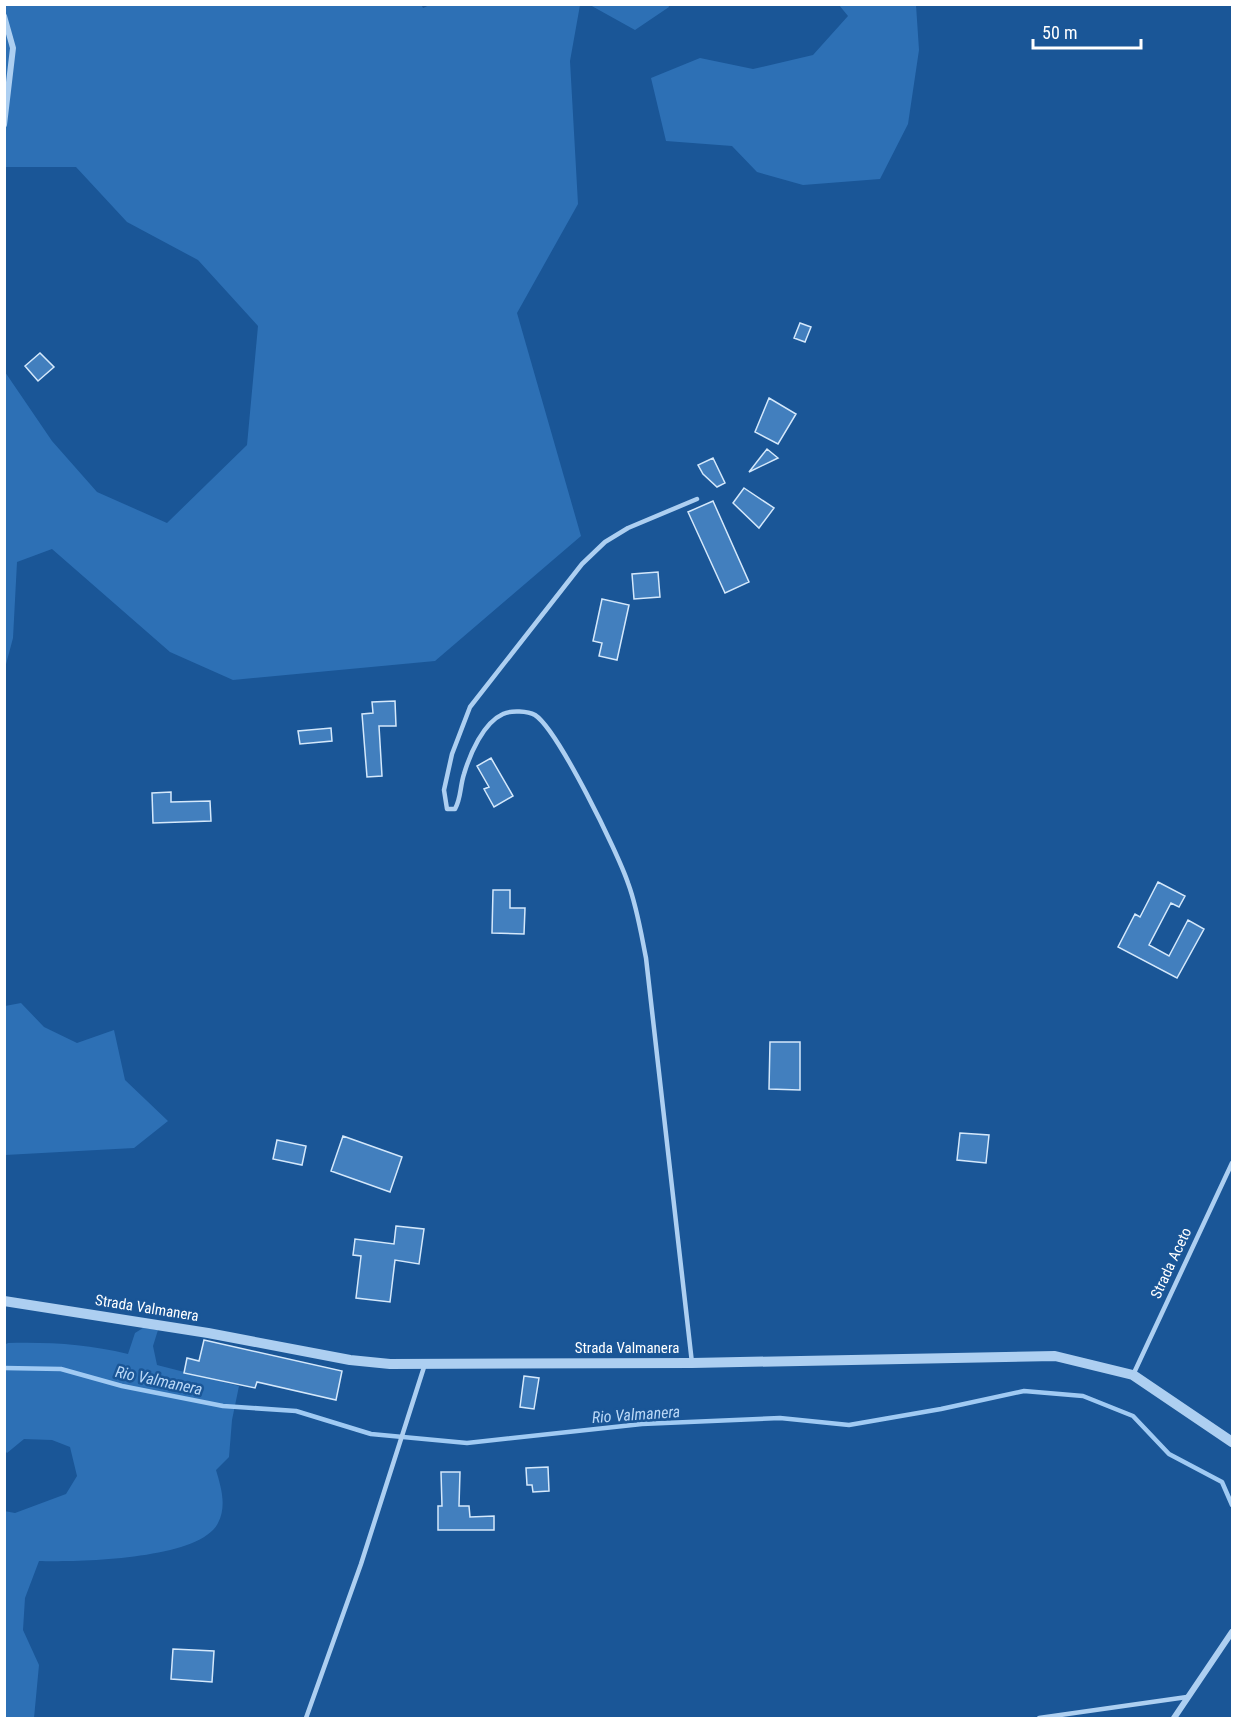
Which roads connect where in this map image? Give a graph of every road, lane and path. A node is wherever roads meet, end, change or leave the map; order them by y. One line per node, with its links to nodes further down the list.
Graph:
1 (4, 16): 2 (street)
2 (4, 125)
3 (697, 499): 6 (lane)
4 (1233, 1163): 8 (lane, Strada Aceto)
5 (4, 1301): 7 (street, Strada Valmanera)
6 (692, 1363): 7 (street, Strada Valmanera); 8 (street, Strada Valmanera)
7 (425, 1364): 12 (lane)
8 (1133, 1375): 9 (street, Strada Valmanera)
9 (1233, 1442)
10 (1233, 1632): 11 (street)
11 (1187, 1697): 13 (lane); 14 (street)
12 (306, 1719)
13 (1039, 1719)
14 (1174, 1719)

